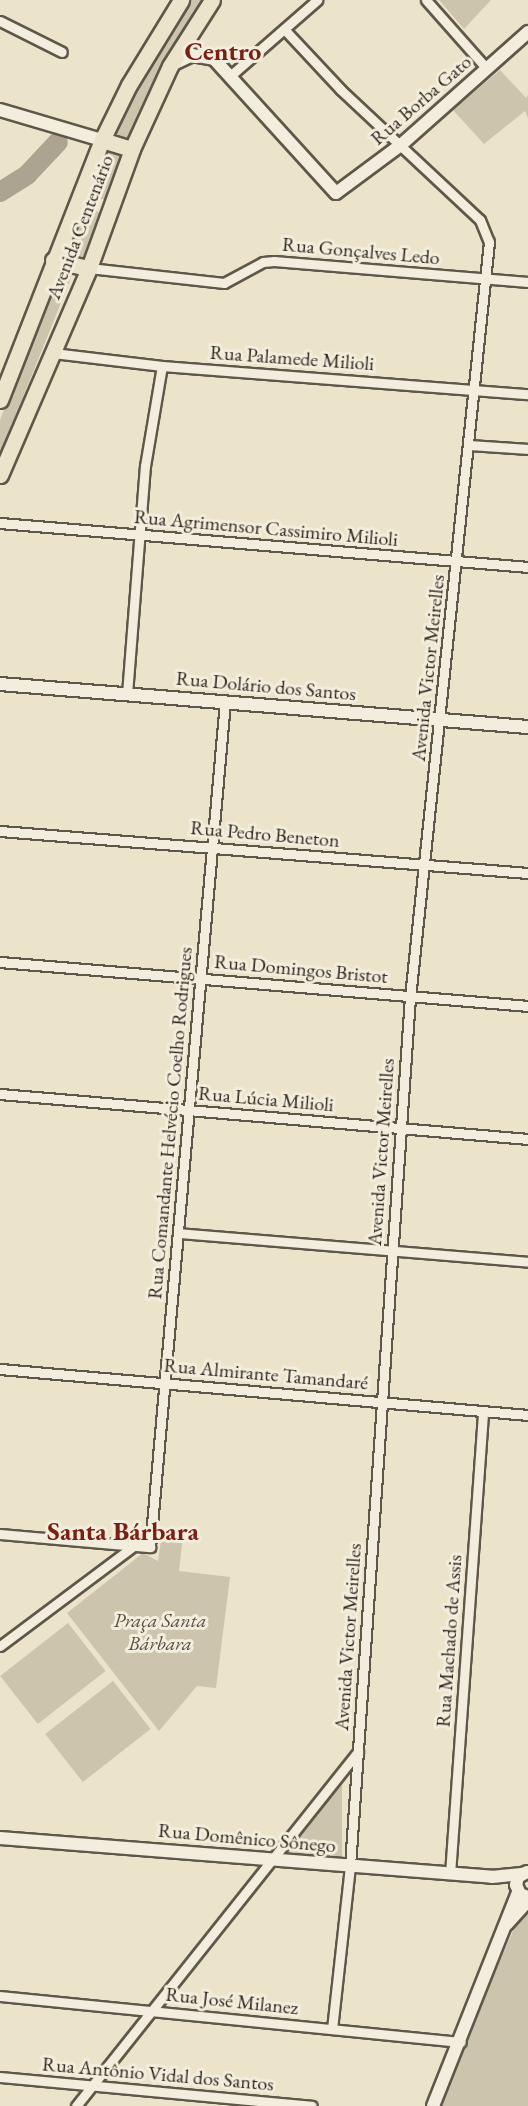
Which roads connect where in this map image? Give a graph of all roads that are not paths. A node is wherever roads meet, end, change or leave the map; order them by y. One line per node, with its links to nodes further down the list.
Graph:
1 (181, 0): 13 (main road, Avenida Centenário)
2 (212, 0): 9 (main road, Avenida Centenário)
3 (317, 0): 6 (street)
4 (426, 0): 10 (street)
5 (0, 21): 8 (street)
6 (284, 29): 11 (street); 14 (street, Avenida Victor Meirelles)
7 (528, 32): 10 (street, Rua Borba Gato)
8 (62, 52)
9 (170, 66): 11 (street); 15 (main road, Avenida Centenário)
10 (487, 69): 14 (street, Rua Borba Gato)
11 (230, 76): 14 (street, Rua Borba Gato)
12 (0, 110): 13 (street)
13 (102, 140): 15 (main road); 16 (main road, Avenida Centenário)
14 (402, 144): 18 (street, Avenida Victor Meirelles)
15 (132, 149): 17 (main road, Avenida Centenário)
16 (53, 260): 17 (main road); 24 (main road, Avenida Centenário)
17 (89, 268): 18 (street, Rua Gonçalves Ledo); 20 (main road, Avenida Centenário)
18 (487, 279): 19 (street, Rua Gonçalves Ledo); 22 (street, Avenida Victor Meirelles)
19 (528, 282)
20 (53, 353): 21 (street, Rua Palamede Milioli); 27 (main road, Avenida Centenário)
21 (162, 366): 22 (street, Rua Palamede Milioli); 29 (street)
22 (475, 390): 23 (street, Rua Palamede Milioli); 25 (street, Avenida Victor Meirelles)
23 (528, 394)
24 (0, 400)
25 (470, 445): 26 (street); 30 (street, Avenida Victor Meirelles)
26 (528, 449)
27 (0, 475)
28 (0, 523): 29 (street, Rua Agrimensor Cassimiro Milioli)
29 (140, 535): 30 (street, Rua Agrimensor Cassimiro Milioli); 33 (street)
30 (457, 563): 31 (street, Rua Agrimensor Cassimiro Milioli); 35 (street, Avenida Victor Meirelles)
31 (528, 567)
32 (0, 684): 33 (street, Rua Dolário dos Santos)
33 (127, 694): 34 (street, Rua Dolário dos Santos)
34 (225, 702): 35 (street, Rua Dolário dos Santos); 38 (street, Rua Comandante Helvécio Coelho Rodrigues)
35 (441, 720): 36 (street, Rua Dolário dos Santos); 39 (street, Avenida Victor Meirelles)
36 (528, 727)
37 (0, 831): 38 (street, Rua Pedro Beneton)
38 (213, 848): 39 (street, Rua Pedro Beneton); 42 (street, Rua Comandante Helvécio Coelho Rodrigues)
39 (423, 865): 40 (street, Rua Pedro Beneton); 43 (street, Avenida Victor Meirelles)
40 (528, 873)
41 (0, 962): 42 (street, Rua Domingos Bristot)
42 (201, 979): 43 (street, Rua Domingos Bristot); 46 (street, Rua Comandante Helvécio Coelho Rodrigues)
43 (410, 996): 44 (street, Rua Domingos Bristot); 47 (street, Avenida Victor Meirelles)
44 (528, 1006)
45 (0, 1094): 46 (street, Rua Lúcia Milioli)
46 (189, 1110): 47 (street, Rua Lúcia Milioli); 49 (street, Rua Comandante Helvécio Coelho Rodrigues)
47 (399, 1128): 48 (street, Rua Lúcia Milioli); 50 (street, Avenida Victor Meirelles)
48 (528, 1139)
49 (178, 1233): 50 (street); 53 (street, Rua Comandante Helvécio Coelho Rodrigues)
50 (392, 1250): 51 (street); 54 (street, Avenida Victor Meirelles)
51 (528, 1262)
52 (0, 1369): 53 (street, Rua Almirante Tamandaré)
53 (165, 1383): 54 (street, Rua Almirante Tamandaré); 58 (street, Rua Comandante Helvécio Coelho Rodrigues)
54 (381, 1402): 55 (street, Rua Almirante Tamandaré); 60 (street, Avenida Victor Meirelles)
55 (483, 1411): 56 (street, Rua Almirante Tamandaré); 65 (street, Rua Machado de Assis)
56 (528, 1415)
57 (0, 1534): 58 (street)
58 (135, 1545): 59 (street)
59 (0, 1646)
60 (358, 1752): 62 (street); 63 (street, Avenida Victor Meirelles)
61 (0, 1838): 62 (street, Rua Domênico Sônego)
62 (272, 1860): 63 (street, Rua Domênico Sônego); 69 (street)
63 (350, 1866): 65 (street, Rua Domênico Sônego); 70 (street, Avenida Victor Meirelles)
64 (525, 1873): 66 (street, Rua Domênico Sônego); 67 (street)
65 (450, 1874): 66 (street, Rua Domênico Sônego)
66 (492, 1877): 67 (street, Rua Domênico Sônego)
67 (523, 1895): 71 (street)
68 (0, 1996): 69 (street, Rua José Milanez)
69 (151, 2011): 70 (street, Rua José Milanez); 73 (street)
70 (332, 2029): 71 (street, Rua José Milanez)
71 (461, 2042): 76 (street)
72 (0, 2077): 73 (street, Rua Antônio Vidal dos Santos)
73 (93, 2086): 74 (street); 75 (street, Rua Antônio Vidal dos Santos)
74 (76, 2106)
75 (312, 2106)
76 (433, 2106)

